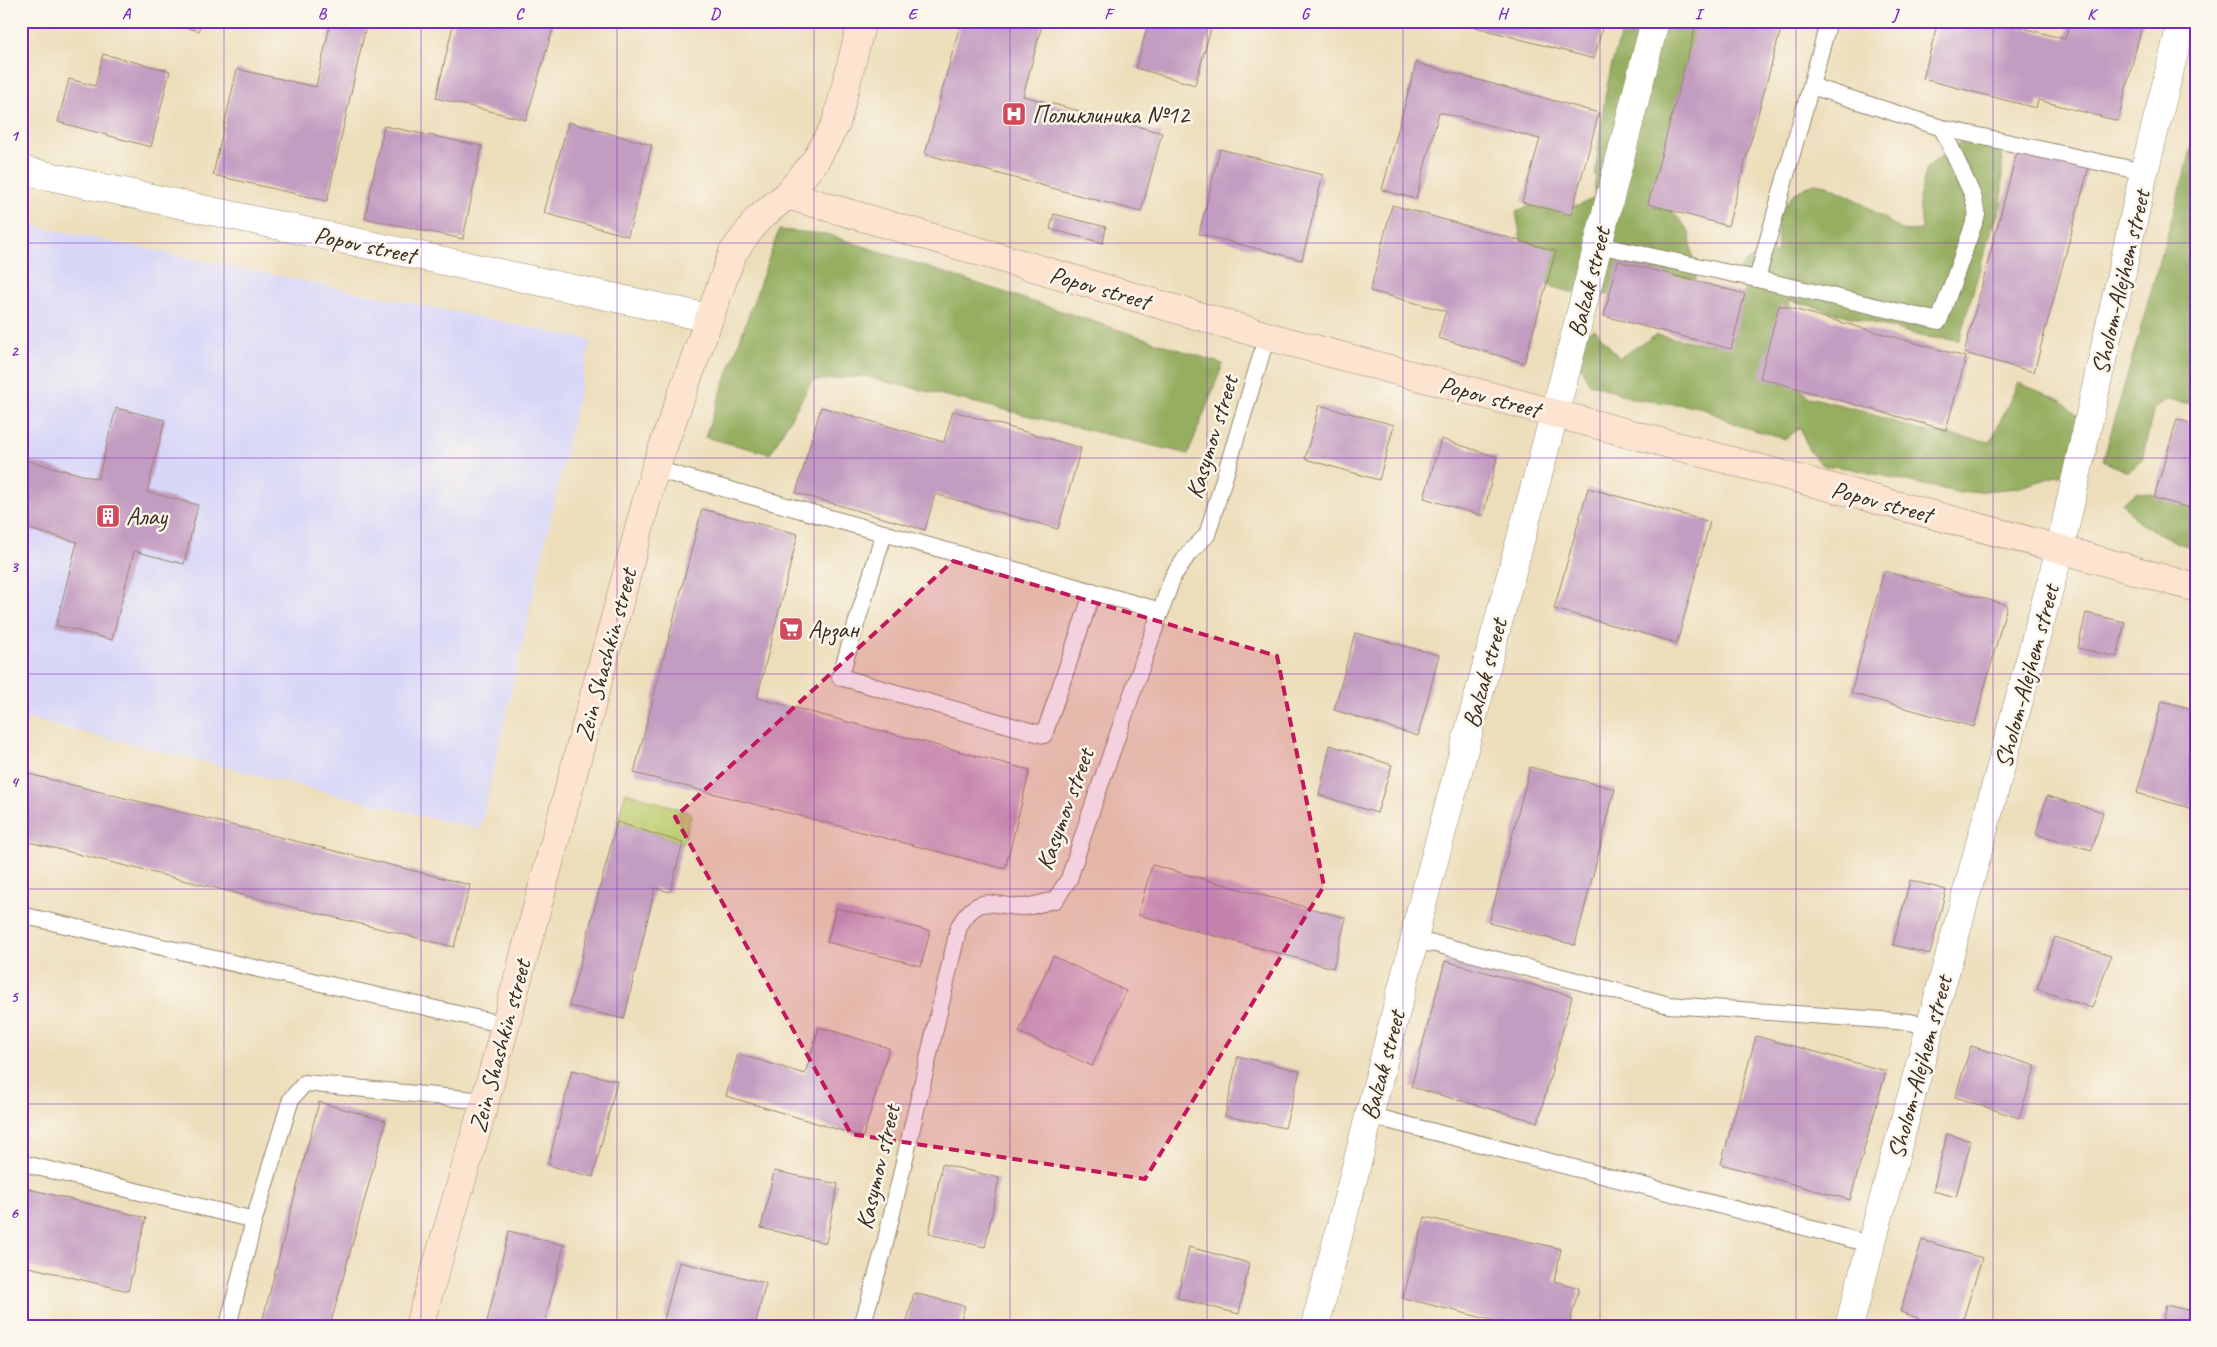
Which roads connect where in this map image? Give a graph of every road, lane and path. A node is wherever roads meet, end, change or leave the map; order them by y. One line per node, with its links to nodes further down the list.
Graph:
1 (862, 21): 9 (street, Zein Shashkin street)
2 (1655, 21): 10 (street, Balzak street)
3 (1829, 21): 5 (lane)
4 (2182, 21): 8 (street, Sholom-Alejhem street)
5 (1811, 86): 6 (lane); 11 (lane)
6 (1942, 128): 8 (lane); 11 (lane)
7 (21, 170): 12 (street, Popov street)
8 (2144, 172): 17 (street, Sholom-Alejhem street)
9 (787, 195): 12 (street, Zein Shashkin street); 13 (street, Popov street)
10 (1598, 245): 11 (lane); 14 (street, Balzak street)
11 (1757, 279)
12 (709, 318): 15 (street, Zein Shashkin street)
13 (1268, 336): 14 (street, Popov street); 20 (lane, Kasymov street)
14 (1555, 413): 17 (street, Popov street); 22 (street, Balzak street)
15 (655, 469): 16 (lane); 23 (street, Zein Shashkin street)
16 (884, 534): 19 (lane); 19 (lane)
17 (2060, 549): 18 (street, Popov street); 24 (street, Sholom-Alejhem street)
18 (2196, 588)
19 (1093, 590): 20 (lane)
20 (1161, 611): 32 (lane, Kasymov street)
21 (21, 915): 23 (lane)
22 (1414, 942): 24 (lane); 26 (street, Balzak street)
23 (506, 1025): 25 (street, Zein Shashkin street)
24 (1930, 1027): 29 (street, Sholom-Alejhem street)
25 (485, 1101): 28 (lane); 31 (street, Zein Shashkin street)
26 (1368, 1115): 29 (lane); 33 (street, Balzak street)
27 (21, 1163): 28 (lane)
28 (254, 1220): 30 (lane)
29 (1870, 1244): 34 (street, Sholom-Alejhem street)
30 (228, 1326)
31 (419, 1326)
32 (862, 1326)
33 (1315, 1326)
34 (1849, 1326)

